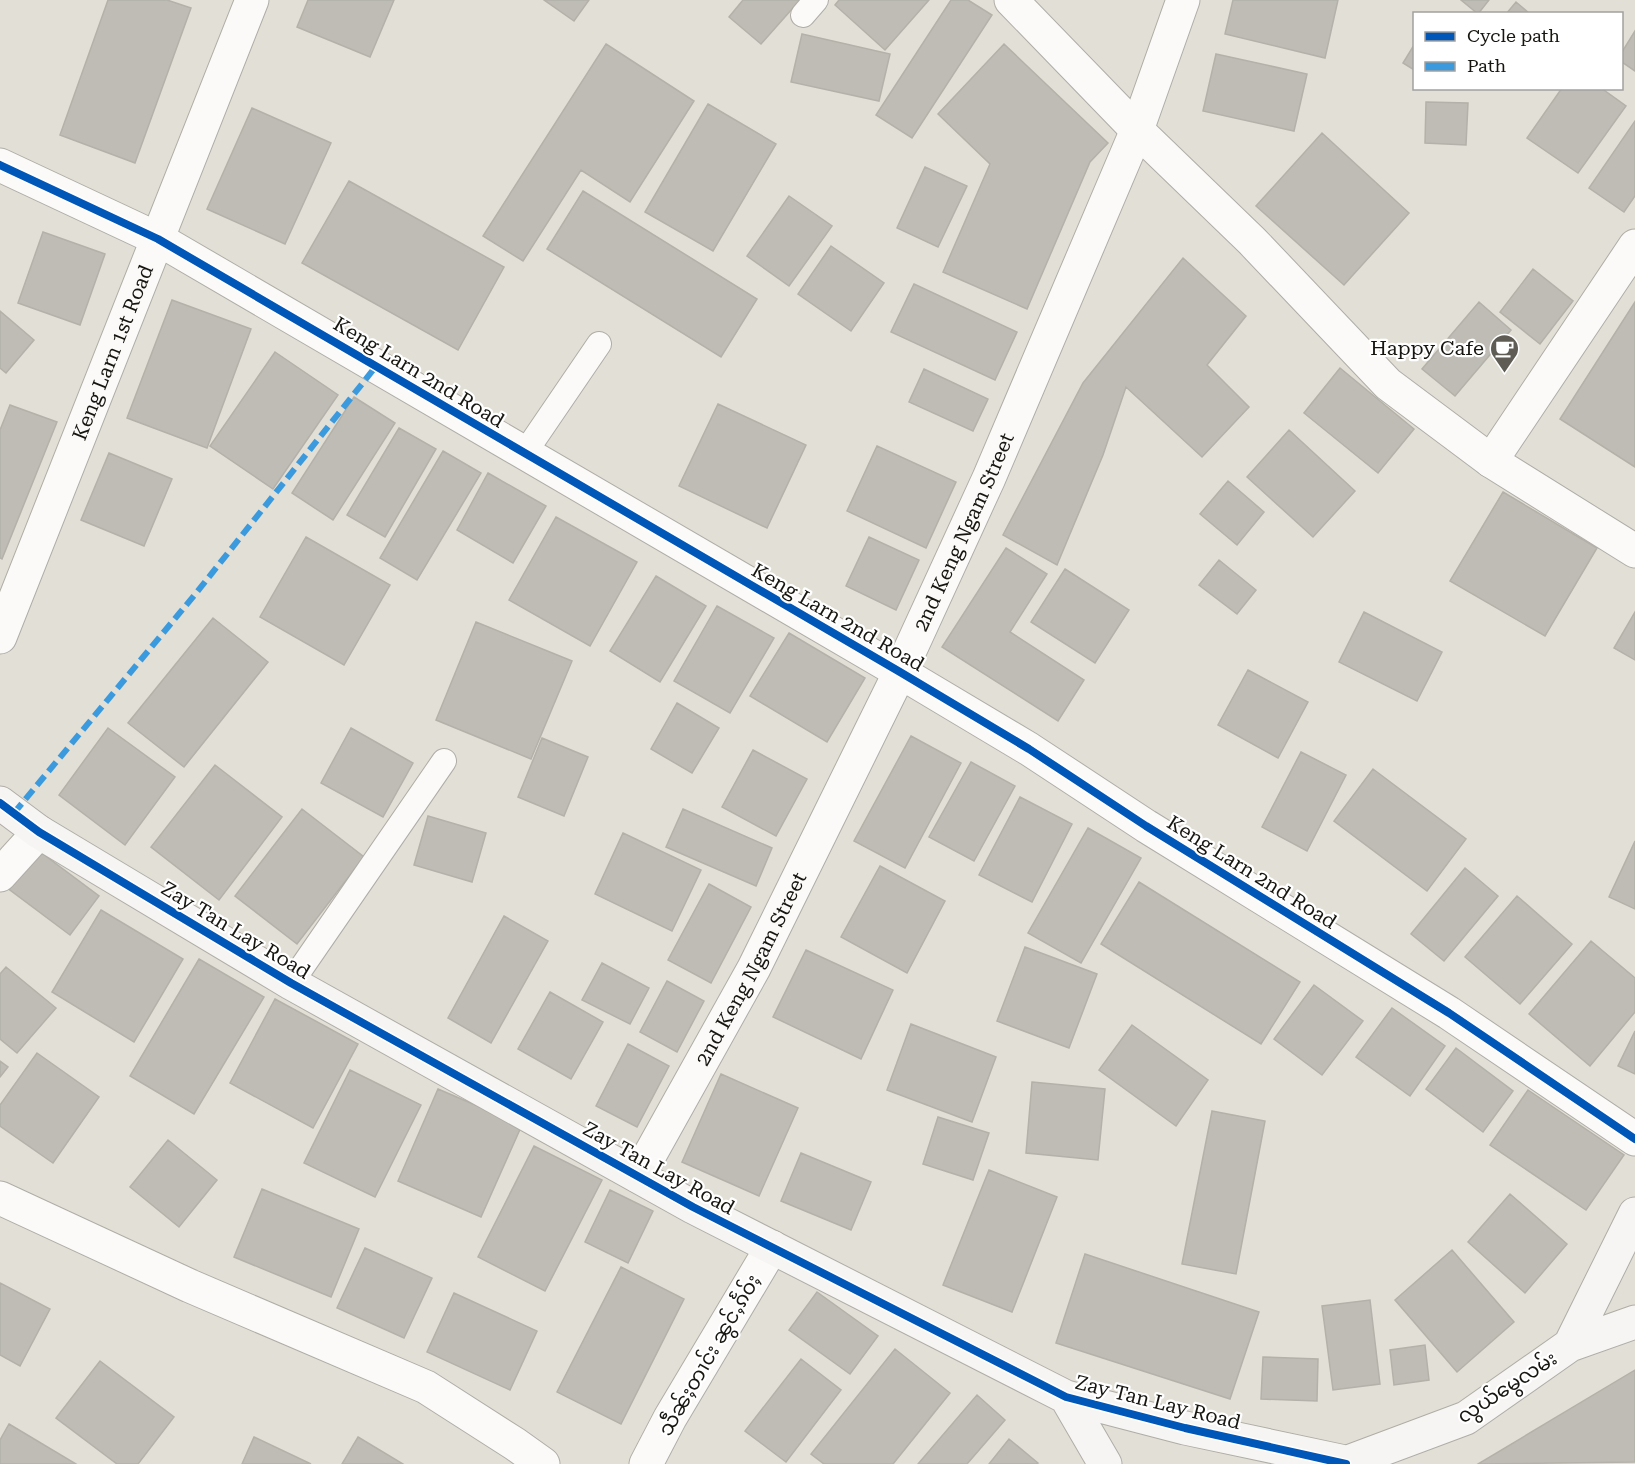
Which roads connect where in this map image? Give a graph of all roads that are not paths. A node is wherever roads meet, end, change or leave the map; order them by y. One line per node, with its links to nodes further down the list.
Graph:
1 (252, 0): 6 (street, Keng Larn 1st Road)
2 (1011, 0): 4 (street)
3 (1183, 0): 4 (street, 2nd Keng Ngam Street)
4 (1137, 130): 10 (street); 13 (street, 2nd Keng Ngam Street)
5 (0, 165): 6 (street, Keng Larn 2nd Road)
6 (158, 239): 9 (street, Keng Larn 2nd Road); 12 (street, Keng Larn 1st Road)
7 (1635, 246): 10 (street)
8 (599, 344): 9 (lane)
9 (524, 454): 13 (street, Keng Larn 2nd Road)
10 (1491, 461): 11 (street)
11 (1635, 551)
12 (0, 637)
13 (900, 672): 19 (street, Keng Larn 2nd Road); 20 (street, 2nd Keng Ngam Street)
14 (444, 761): 18 (lane)
15 (0, 803): 16 (street, Zay Tan Lay Road)
16 (39, 832): 17 (street); 18 (street, Zay Tan Lay Road)
17 (0, 875)
18 (291, 983): 20 (street, Zay Tan Lay Road)
19 (1635, 1139)
20 (638, 1176): 23 (street, Zay Tan Lay Road)
21 (0, 1198): 27 (street)
22 (1635, 1214): 25 (street)
23 (772, 1247): 26 (street, Zay Tan Lay Road); 28 (street, သဵၼ်ႈတၢင်း ၼွင်ႇၵႅဝ်ႈ)
24 (1634, 1322): 25 (street)
25 (1569, 1346): 30 (street, လွယ်မွေလမ်း)
26 (1066, 1397): 29 (street, Zay Tan Lay Road); 30 (street, Zay Tan Lay Road)
27 (543, 1464)
28 (646, 1464)
29 (1105, 1464)
30 (1345, 1464)

